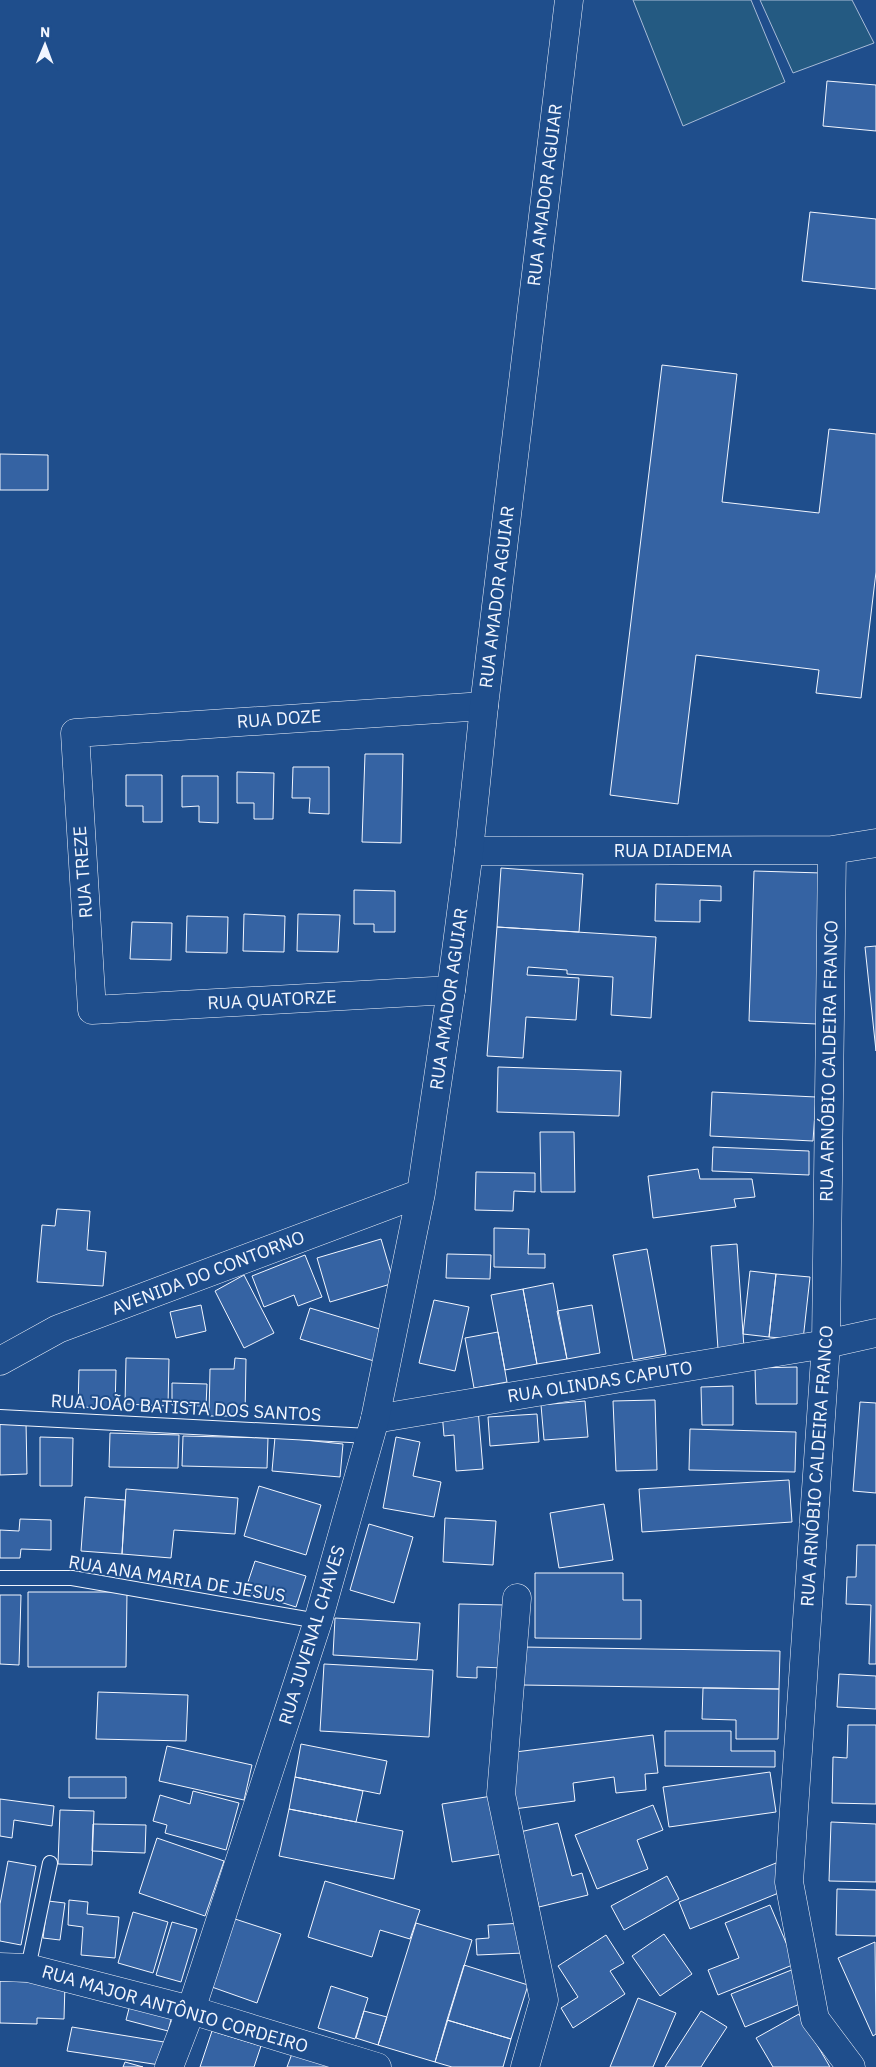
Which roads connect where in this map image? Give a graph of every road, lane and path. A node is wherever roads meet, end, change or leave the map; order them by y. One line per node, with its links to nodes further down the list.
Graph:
1 (569, 0): 2 (street, RUA AMADOR AGUIAR)
2 (484, 706): 3 (street, RUA DOZE); 6 (street, RUA AMADOR AGUIAR)
3 (74, 733): 8 (street, RUA TREZE)
4 (876, 844): 5 (street, RUA DIADEMA)
5 (832, 850): 6 (street, RUA DIADEMA); 11 (street, RUA ARNÓBIO CALDEIRA FRANCO)
6 (469, 851): 7 (street, RUA AMADOR AGUIAR)
7 (451, 990): 8 (street, RUA QUATORZE); 9 (street, RUA AMADOR AGUIAR)
8 (92, 1010)
9 (421, 1193): 12 (street, AVENIDA DO CONTORNO); 14 (street, RUA JUVENAL CHAVES)
10 (876, 1333): 11 (street, RUA OLINDAS CAPUTO)
11 (826, 1344): 14 (street, RUA OLINDAS CAPUTO); 25 (street, RUA ARNÓBIO CALDEIRA FRANCO)
12 (0, 1361)
13 (0, 1417): 14 (lane, RUA JOÃO BATISTA DOS SANTOS)
14 (372, 1428): 17 (street, RUA JUVENAL CHAVES)
15 (0, 1578): 17 (lane, RUA ANA MARIA DE JESUS)
16 (518, 1598): 24 (street)
17 (318, 1621): 21 (street, RUA JUVENAL CHAVES)
18 (50, 1863): 20 (lane)
19 (0, 1967): 20 (street, RUA MAJOR ANTÔNIO CORDEIRO)
20 (28, 1968): 21 (street, RUA MAJOR ANTÔNIO CORDEIRO)
21 (191, 2010): 22 (street, RUA JUVENAL CHAVES); 23 (street, RUA MAJOR ANTÔNIO CORDEIRO)
22 (169, 2067)
23 (377, 2067)
24 (525, 2067)
25 (851, 2067)

